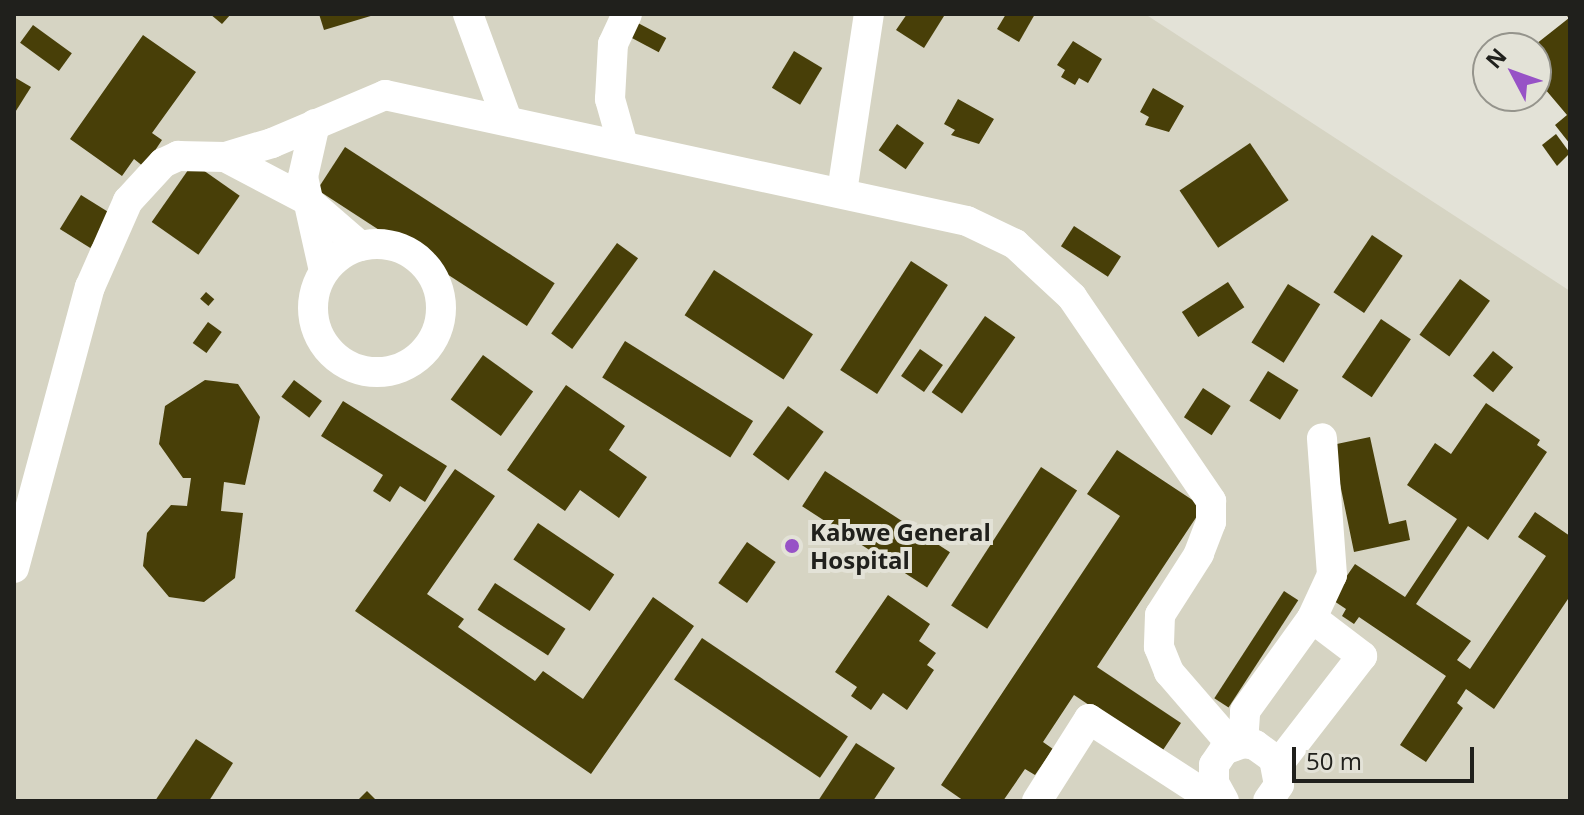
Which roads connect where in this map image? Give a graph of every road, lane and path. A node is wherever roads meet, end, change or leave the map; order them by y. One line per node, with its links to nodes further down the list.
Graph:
1 (468, 14): 4 (lane)
2 (627, 14): 6 (lane)
3 (869, 14): 8 (lane)
4 (507, 120): 5 (lane); 6 (lane)
5 (315, 124): 7 (lane); 9 (lane)
6 (623, 145): 8 (lane)
7 (225, 157): 9 (lane); 13 (lane)
8 (842, 192): 15 (lane)
9 (307, 200): 10 (lane); 11 (lane)
10 (360, 246): 11 (lane); 11 (lane)
11 (324, 271)
12 (1322, 438): 14 (lane)
13 (14, 568)
14 (1312, 618): 15 (lane); 16 (lane)
15 (1238, 744): 16 (lane); 17 (lane)
16 (1277, 766): 19 (lane)
17 (1208, 792): 18 (lane)
18 (1037, 801)
19 (1268, 801)

